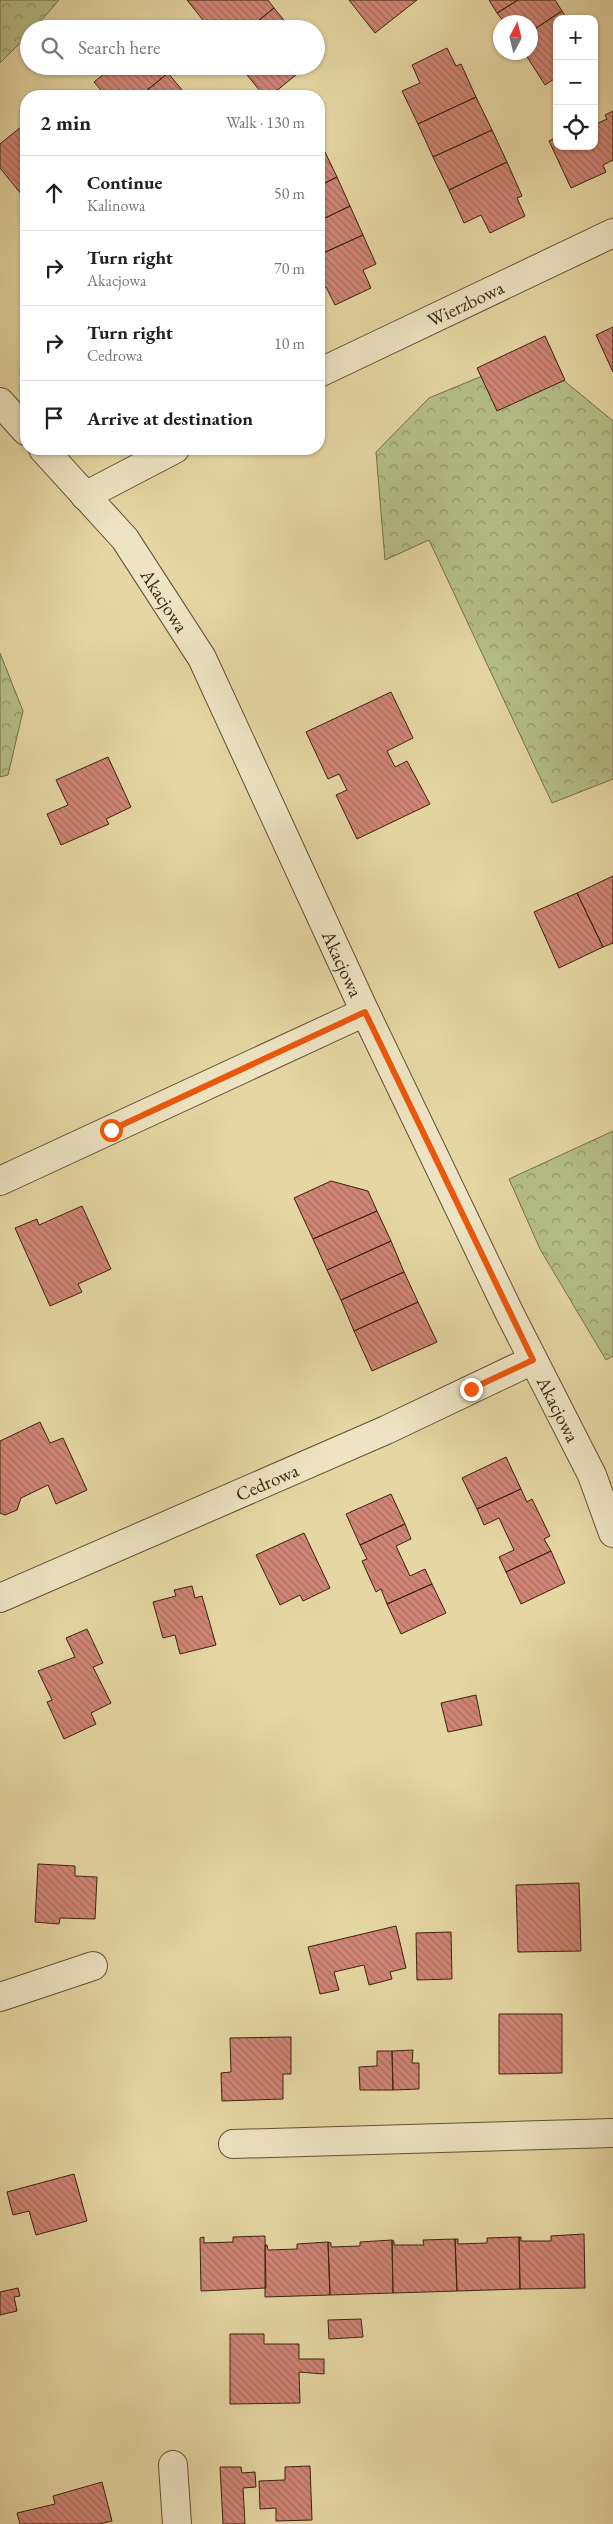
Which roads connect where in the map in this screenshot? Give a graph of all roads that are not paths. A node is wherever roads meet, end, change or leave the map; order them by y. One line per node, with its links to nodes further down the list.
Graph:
1 (613, 233): 2 (street, Wierzbowa)
2 (325, 370)
3 (0, 402): 4 (street)
4 (20, 424)
5 (48, 455): 7 (street, Akacjowa)
6 (164, 455): 7 (street)
7 (85, 496): 8 (street, Akacjowa)
8 (365, 1012): 9 (street); 10 (street, Akacjowa)
9 (0, 1181)
10 (533, 1360): 11 (street, Akacjowa); 12 (street, Cedrowa)
11 (613, 1533)
12 (0, 1598)
13 (93, 1966): 14 (street)
14 (0, 1998)
15 (613, 2134): 16 (street)
16 (234, 2144)
17 (173, 2465): 18 (street)
18 (177, 2524)

